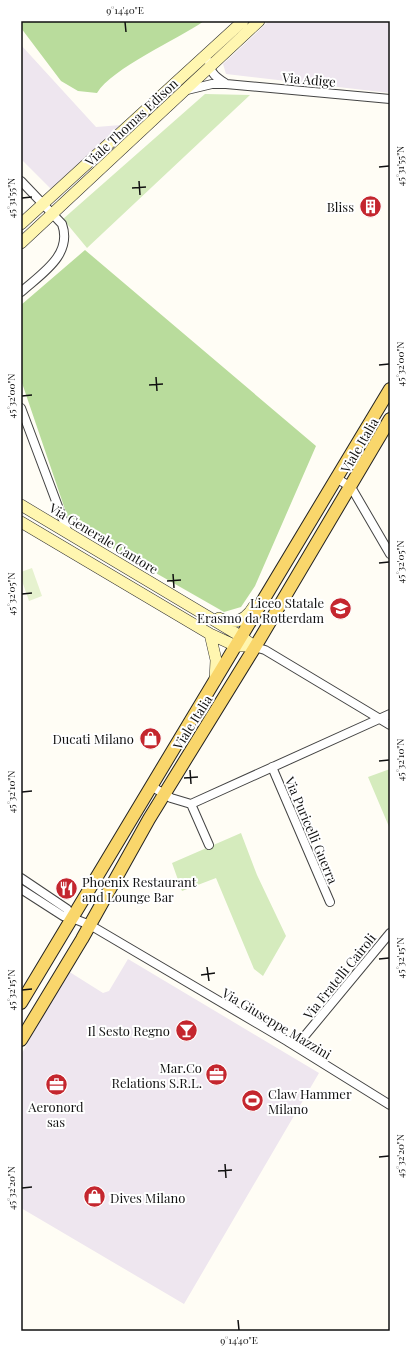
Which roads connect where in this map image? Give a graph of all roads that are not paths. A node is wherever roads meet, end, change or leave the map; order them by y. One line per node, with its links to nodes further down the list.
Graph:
1 (243, 21): 3 (street, Viale Thomas Edison)
2 (259, 21): 4 (street, Viale Thomas Edison)
3 (210, 51): 4 (street); 9 (street, Viale Thomas Edison)
4 (209, 68): 5 (street); 6 (street, Viale Thomas Edison)
5 (226, 84): 6 (street, Via Adige); 7 (street, Via Adige)
6 (183, 92): 10 (street, Viale Thomas Edison)
7 (390, 98)
8 (21, 181): 9 (street)
9 (43, 205): 10 (street); 11 (street, Viale Thomas Edison)
10 (52, 214): 12 (street, Viale Thomas Edison); 13 (street)
11 (21, 224)
12 (21, 243)
13 (21, 292)
14 (389, 391): 17 (main road, Viale Italia)
15 (21, 408): 21 (street)
16 (390, 419): 18 (main road, Viale Italia)
17 (336, 478): 18 (street); 23 (main road, Viale Italia)
18 (351, 487): 22 (street); 27 (main road, Viale Italia)
19 (21, 505): 21 (street, Via Generale Cantore)
20 (21, 522): 25 (street, Via Generale Cantore)
21 (68, 533): 24 (street, Via Generale Cantore)
22 (390, 554)
23 (281, 570): 24 (street, Viale Italia); 26 (main road, Viale Italia)
24 (201, 613): 26 (street, Via Generale Cantore)
25 (210, 634): 26 (street, Via Generale Cantore); 28 (street)
26 (239, 641): 27 (street, Via Generale Cantore); 28 (main road, Viale Italia)
27 (255, 647): 30 (street, Via Generale Cantore); 34 (main road, Viale Italia)
28 (214, 682): 33 (main road, Viale Italia)
29 (390, 714): 30 (street, Via Puricelli Guerra)
30 (380, 718): 31 (street, Via Generale Cantore); 32 (street, Via Puricelli Guerra)
31 (390, 725)
32 (272, 767): 35 (street, Via Puricelli Guerra); 39 (street, Via Puricelli Guerra)
33 (151, 786): 34 (street); 40 (main road, Viale Italia)
34 (164, 794): 35 (street); 41 (main road, Viale Italia)
35 (191, 804): 36 (street)
36 (209, 844)
37 (21, 878): 40 (street)
38 (21, 889): 40 (street, Via Giuseppe Mazzini)
39 (330, 902)
40 (72, 918): 41 (street, Via Giuseppe Mazzini); 43 (main road, Viale Italia)
41 (90, 925): 44 (main road, Viale Italia); 45 (street, Via Giuseppe Mazzini)
42 (390, 933): 45 (street, Via Fratelli Cairoli)
43 (21, 1003)
44 (21, 1040)
45 (287, 1041): 46 (street, Via Giuseppe Mazzini)
46 (389, 1104)

